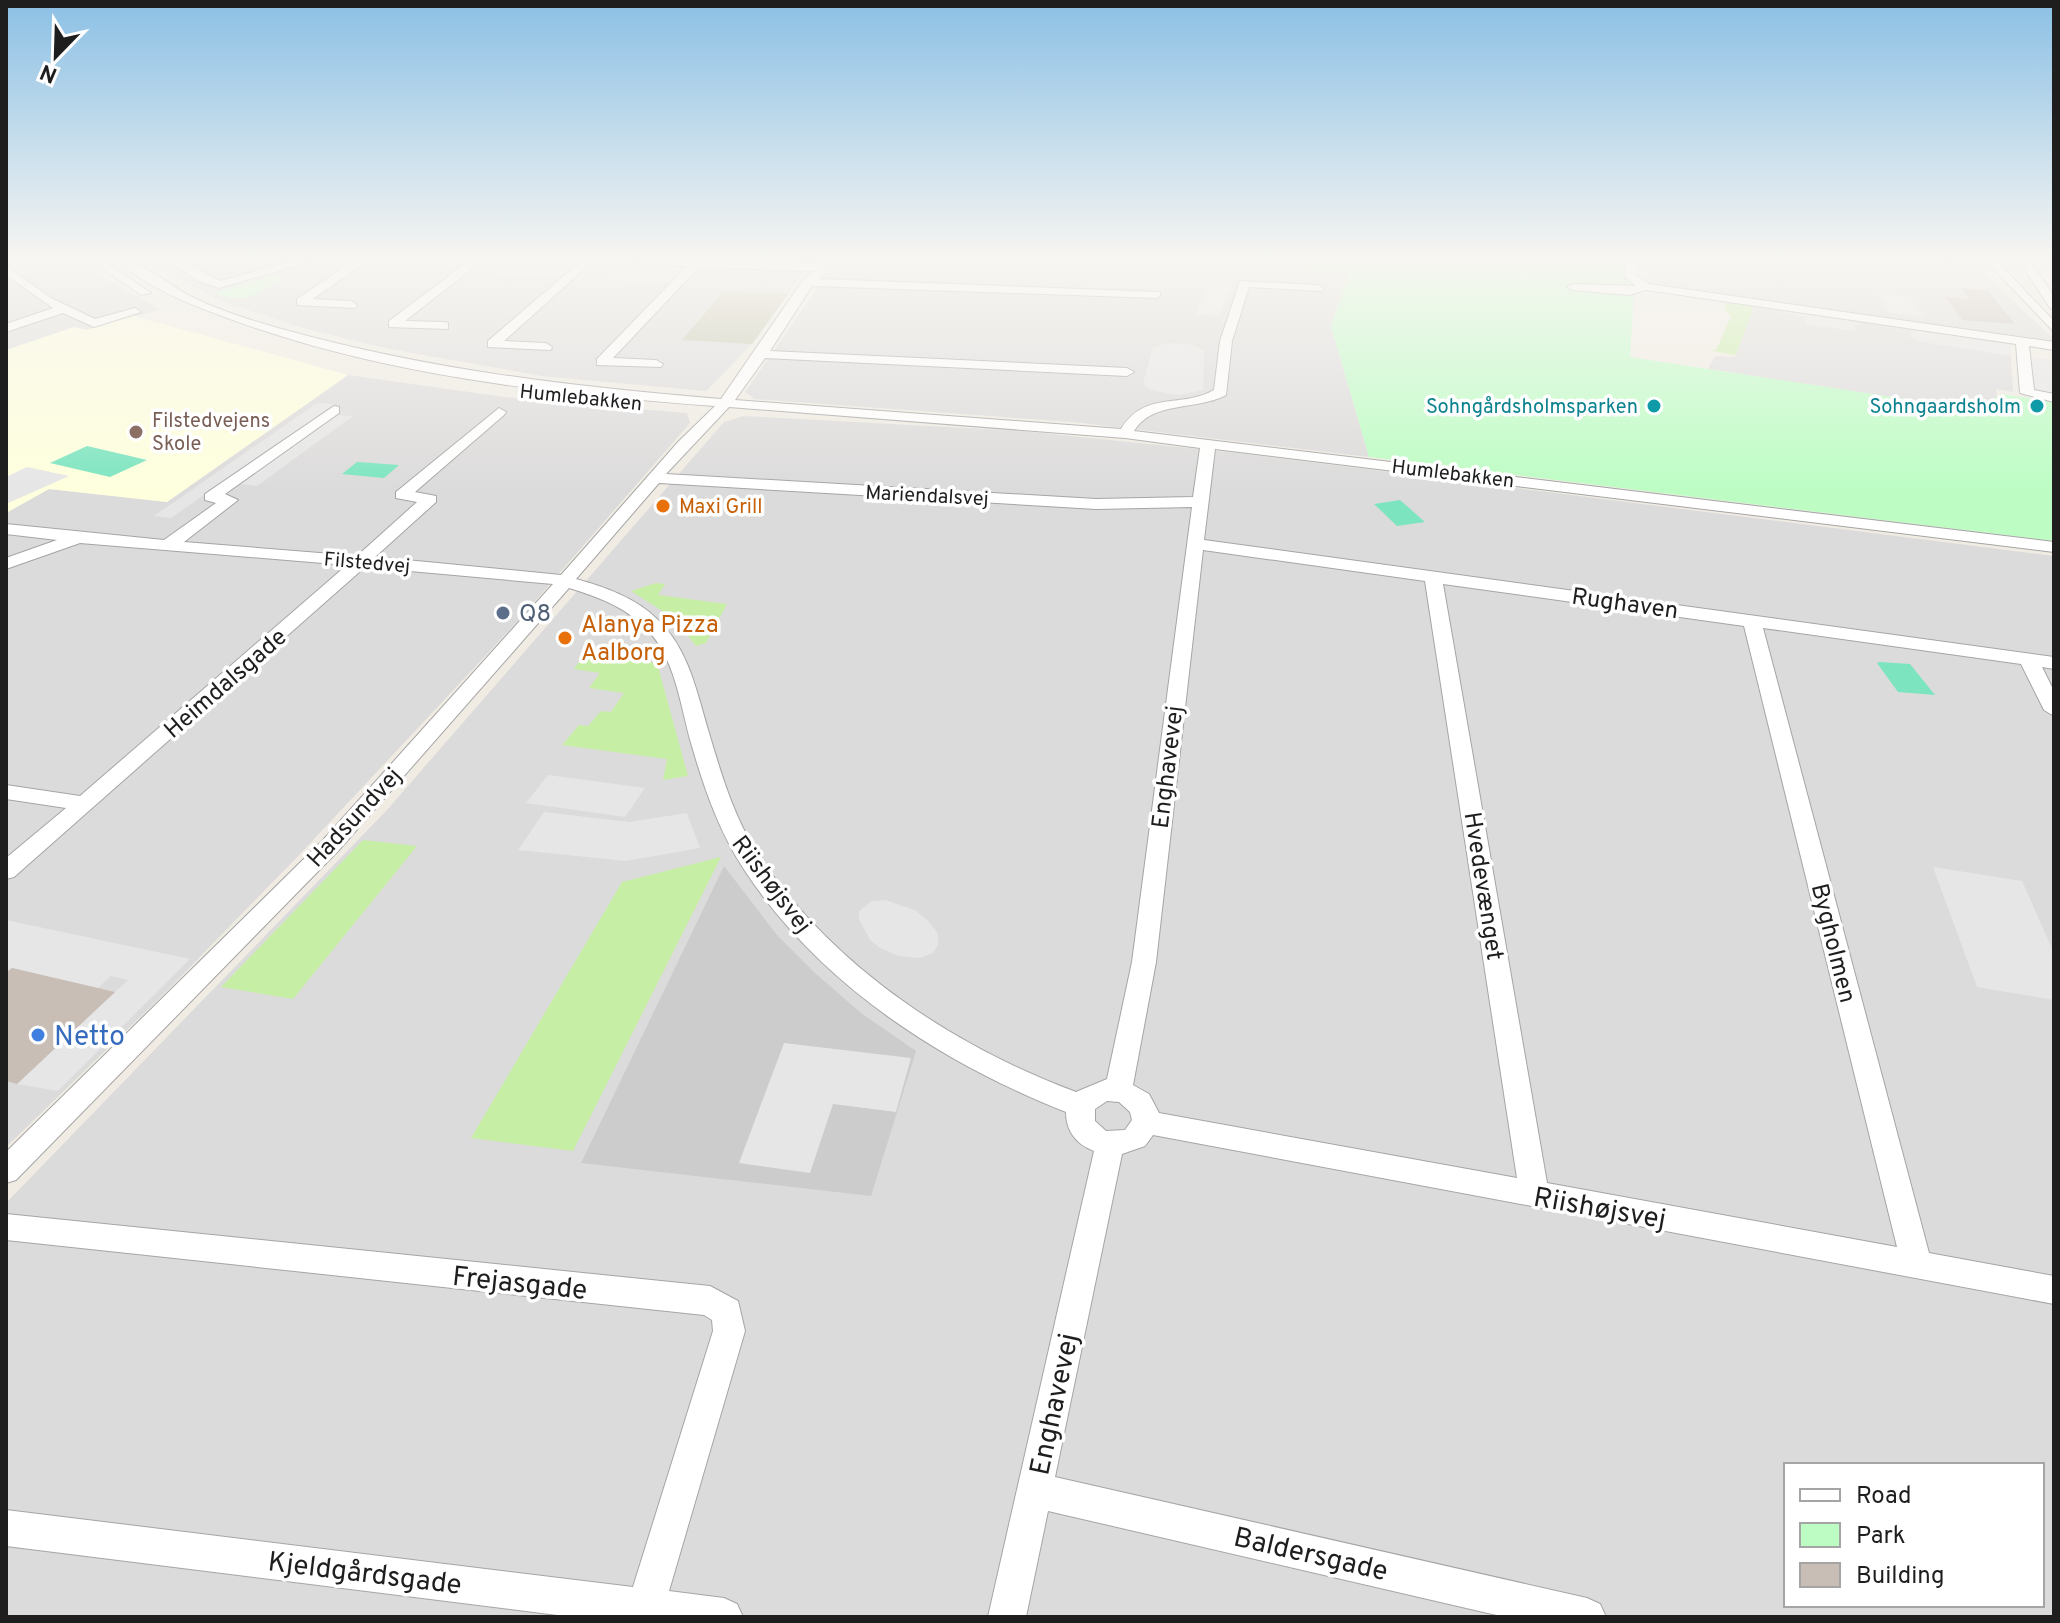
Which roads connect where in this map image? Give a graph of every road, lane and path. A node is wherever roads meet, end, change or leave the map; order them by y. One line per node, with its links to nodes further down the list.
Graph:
1 (255, 337): 17 (street, Humlebakken)
2 (303, 337): 17 (street, Humlebakken)
3 (501, 337): 10 (street)
4 (626, 337): 12 (street)
5 (771, 337): 11 (street, Hadsundvej)
6 (1227, 337): 20 (street)
7 (1992, 337): 8 (street)
8 (2022, 341): 9 (street); 14 (street)
9 (2054, 346)
10 (546, 347)
11 (759, 354): 13 (street); 17 (street, Hadsundvej)
12 (656, 364)
13 (1127, 372)
14 (2026, 381): 15 (street); 16 (street)
15 (2054, 385)
16 (2054, 398)
17 (717, 406): 20 (street, Humlebakken); 22 (street, Hadsundvej)
18 (334, 410): 27 (street)
19 (499, 412): 29 (street, Heimdalsgade)
20 (1125, 434): 21 (street, Humlebakken)
21 (1208, 443): 23 (street, Enghavevej); 28 (street, Humlebakken)
22 (655, 478): 23 (street, Mariendalsvej); 32 (street, Hadsundvej)
23 (1199, 502): 26 (street, Enghavevej)
24 (6, 529): 25 (street, Filstedvej)
25 (78, 538): 27 (street, Filstedvej); 30 (street)
26 (1195, 544): 31 (street, Rughaven); 40 (street, Enghavevej)
27 (167, 546): 29 (street, Filstedvej)
28 (2054, 547)
29 (363, 561): 32 (street, Filstedvej); 38 (street, Heimdalsgade)
30 (6, 564)
31 (1433, 577): 33 (street, Rughaven); 45 (street, Hvedevænget)
32 (566, 581): 41 (street, Riishøjsvej); 44 (street, Hadsundvej)
33 (1752, 621): 34 (street, Rughaven); 47 (street, Bygholmen)
34 (2028, 659): 35 (street, Rughaven); 36 (street)
35 (2054, 663)
36 (2054, 710)
37 (6, 792): 38 (street)
38 (86, 804): 39 (street, Heimdalsgade)
39 (6, 871)
40 (1118, 1090): 41 (street); 42 (street)
41 (1081, 1106): 43 (street)
42 (1146, 1122): 43 (street); 45 (street, Riishøjsvej)
43 (1110, 1144): 49 (street, Enghavevej)
44 (6, 1171)
45 (1534, 1195): 47 (street, Riishøjsvej)
46 (6, 1227): 51 (street, Frejasgade)
47 (1917, 1265): 48 (street, Riishøjsvej)
48 (2054, 1290)
49 (1034, 1490): 53 (street, Enghavevej); 54 (street, Baldersgade)
50 (6, 1528): 51 (street, Kjeldgårdsgade)
51 (646, 1606): 52 (street, Kjeldgårdsgade)
52 (724, 1617)
53 (1007, 1617)
54 (1587, 1617)

